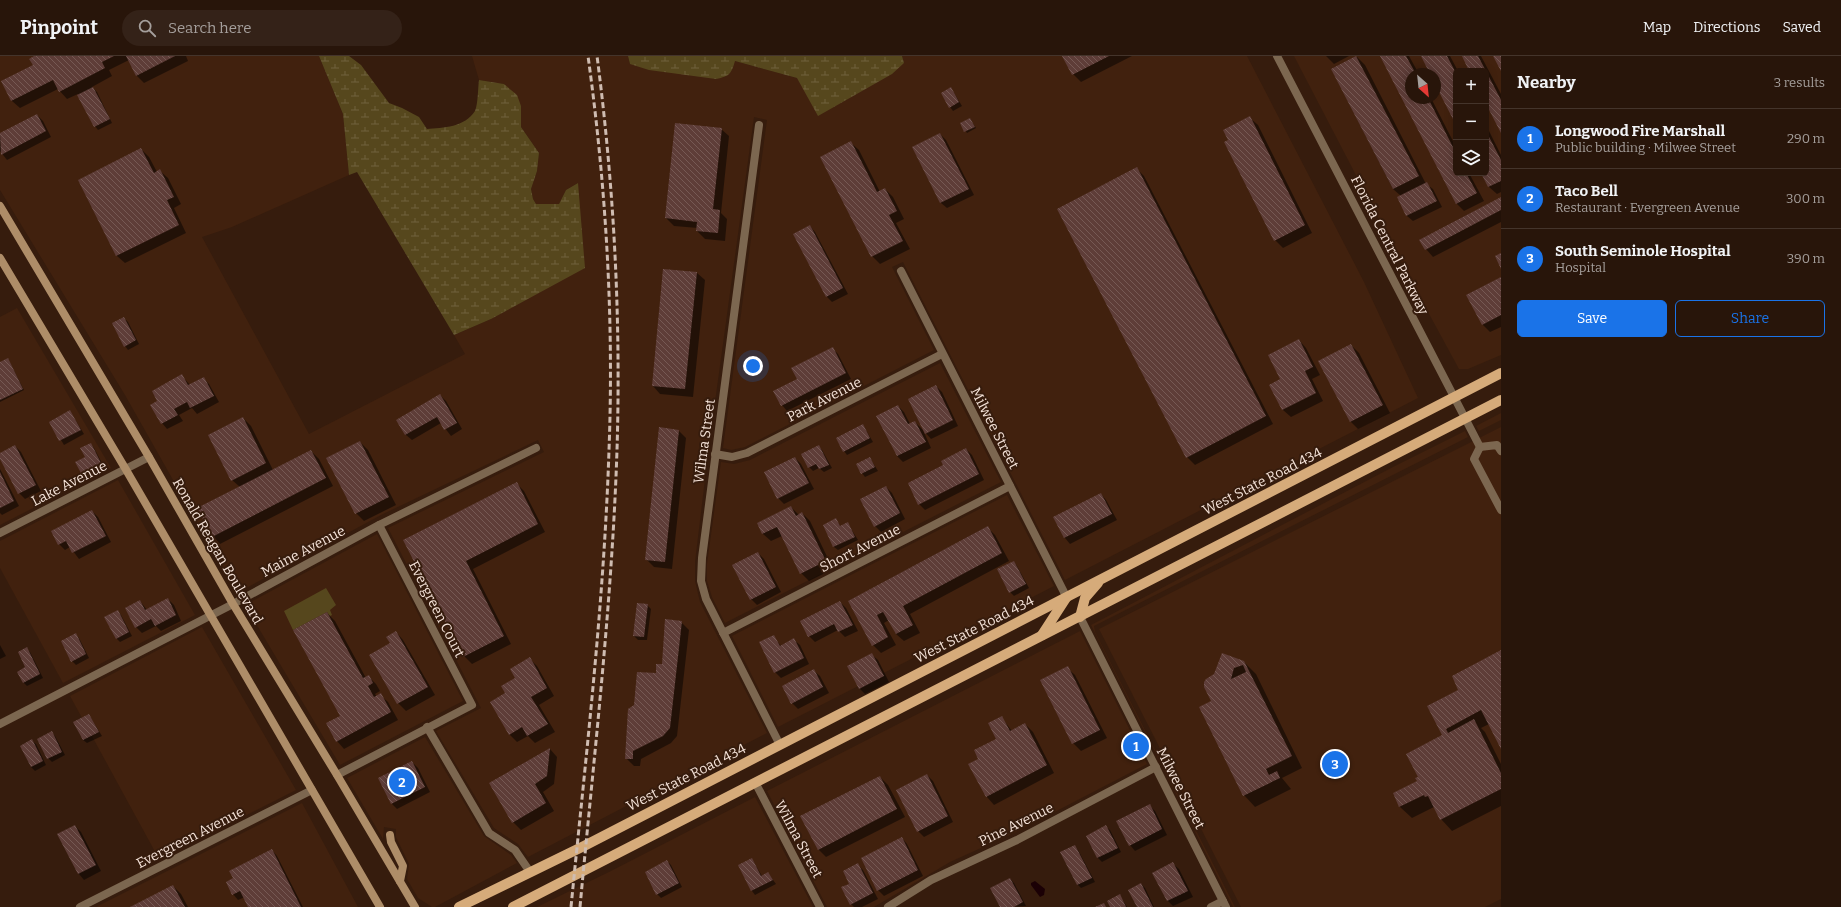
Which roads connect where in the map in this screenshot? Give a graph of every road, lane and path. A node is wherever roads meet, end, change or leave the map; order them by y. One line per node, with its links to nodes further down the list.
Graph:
1 (1277, 56): 8 (street, Florida Central Parkway)
2 (759, 125): 14 (street, Wilma Street)
3 (0, 206): 15 (main road, Ronald Reagan Boulevard)
4 (0, 258): 16 (main road)
5 (901, 271): 6 (street, Milwee Street)
6 (942, 354): 14 (street, Park Avenue); 17 (street, Milwee Street)
7 (1501, 373): 8 (main road, West State Road 434)
8 (1454, 397): 10 (street, Florida Central Parkway); 21 (main road, West State Road 434)
9 (1501, 400): 10 (main road)
10 (1465, 418): 11 (street, Florida Central Parkway); 25 (main road)
11 (1480, 447): 13 (street); 18 (street)
12 (536, 448): 19 (street, Maine Avenue)
13 (1501, 451)
14 (715, 454): 26 (street, Wilma Street)
15 (149, 457): 16 (street, Lake Avenue); 23 (main road, Ronald Reagan Boulevard)
16 (125, 468): 20 (street, Lake Avenue); 24 (main road)
17 (1010, 486): 22 (street, Milwee Street); 26 (street, Short Avenue)
18 (1501, 510)
19 (379, 524): 23 (street, Maine Avenue); 29 (street, Evergreen Court)
20 (0, 533)
21 (1100, 580): 22 (main road, West State Road 434); 25 (main road)
22 (1066, 598): 27 (main road); 30 (main road, West State Road 434)
23 (233, 604): 24 (street, Maine Avenue); 32 (main road, Ronald Reagan Boulevard)
24 (210, 615): 28 (street, Maine Avenue); 34 (main road)
25 (1080, 617): 27 (main road); 31 (street, Milwee Street)
26 (723, 633): 30 (street, Wilma Street)
27 (1041, 636): 33 (main road)
28 (0, 724)
29 (427, 727): 32 (street); 36 (street)
30 (780, 745): 36 (main road, West State Road 434)
31 (1156, 767): 38 (street, Milwee Street); 45 (street, Pine Avenue)
32 (337, 775): 37 (main road, Ronald Reagan Boulevard)
33 (756, 784): 43 (main road); 44 (street, Wilma Street)
34 (312, 790): 39 (street, Evergreen Avenue); 40 (main road)
35 (390, 835): 37 (main road)
36 (530, 872): 42 (main road, West State Road 434)
37 (400, 881): 41 (main road, Ronald Reagan Boulevard)
38 (1224, 904): 46 (street)
39 (80, 907)
40 (380, 907)
41 (415, 907)
42 (459, 907)
43 (514, 907)
44 (820, 907)
45 (888, 907)
46 (1210, 907)

